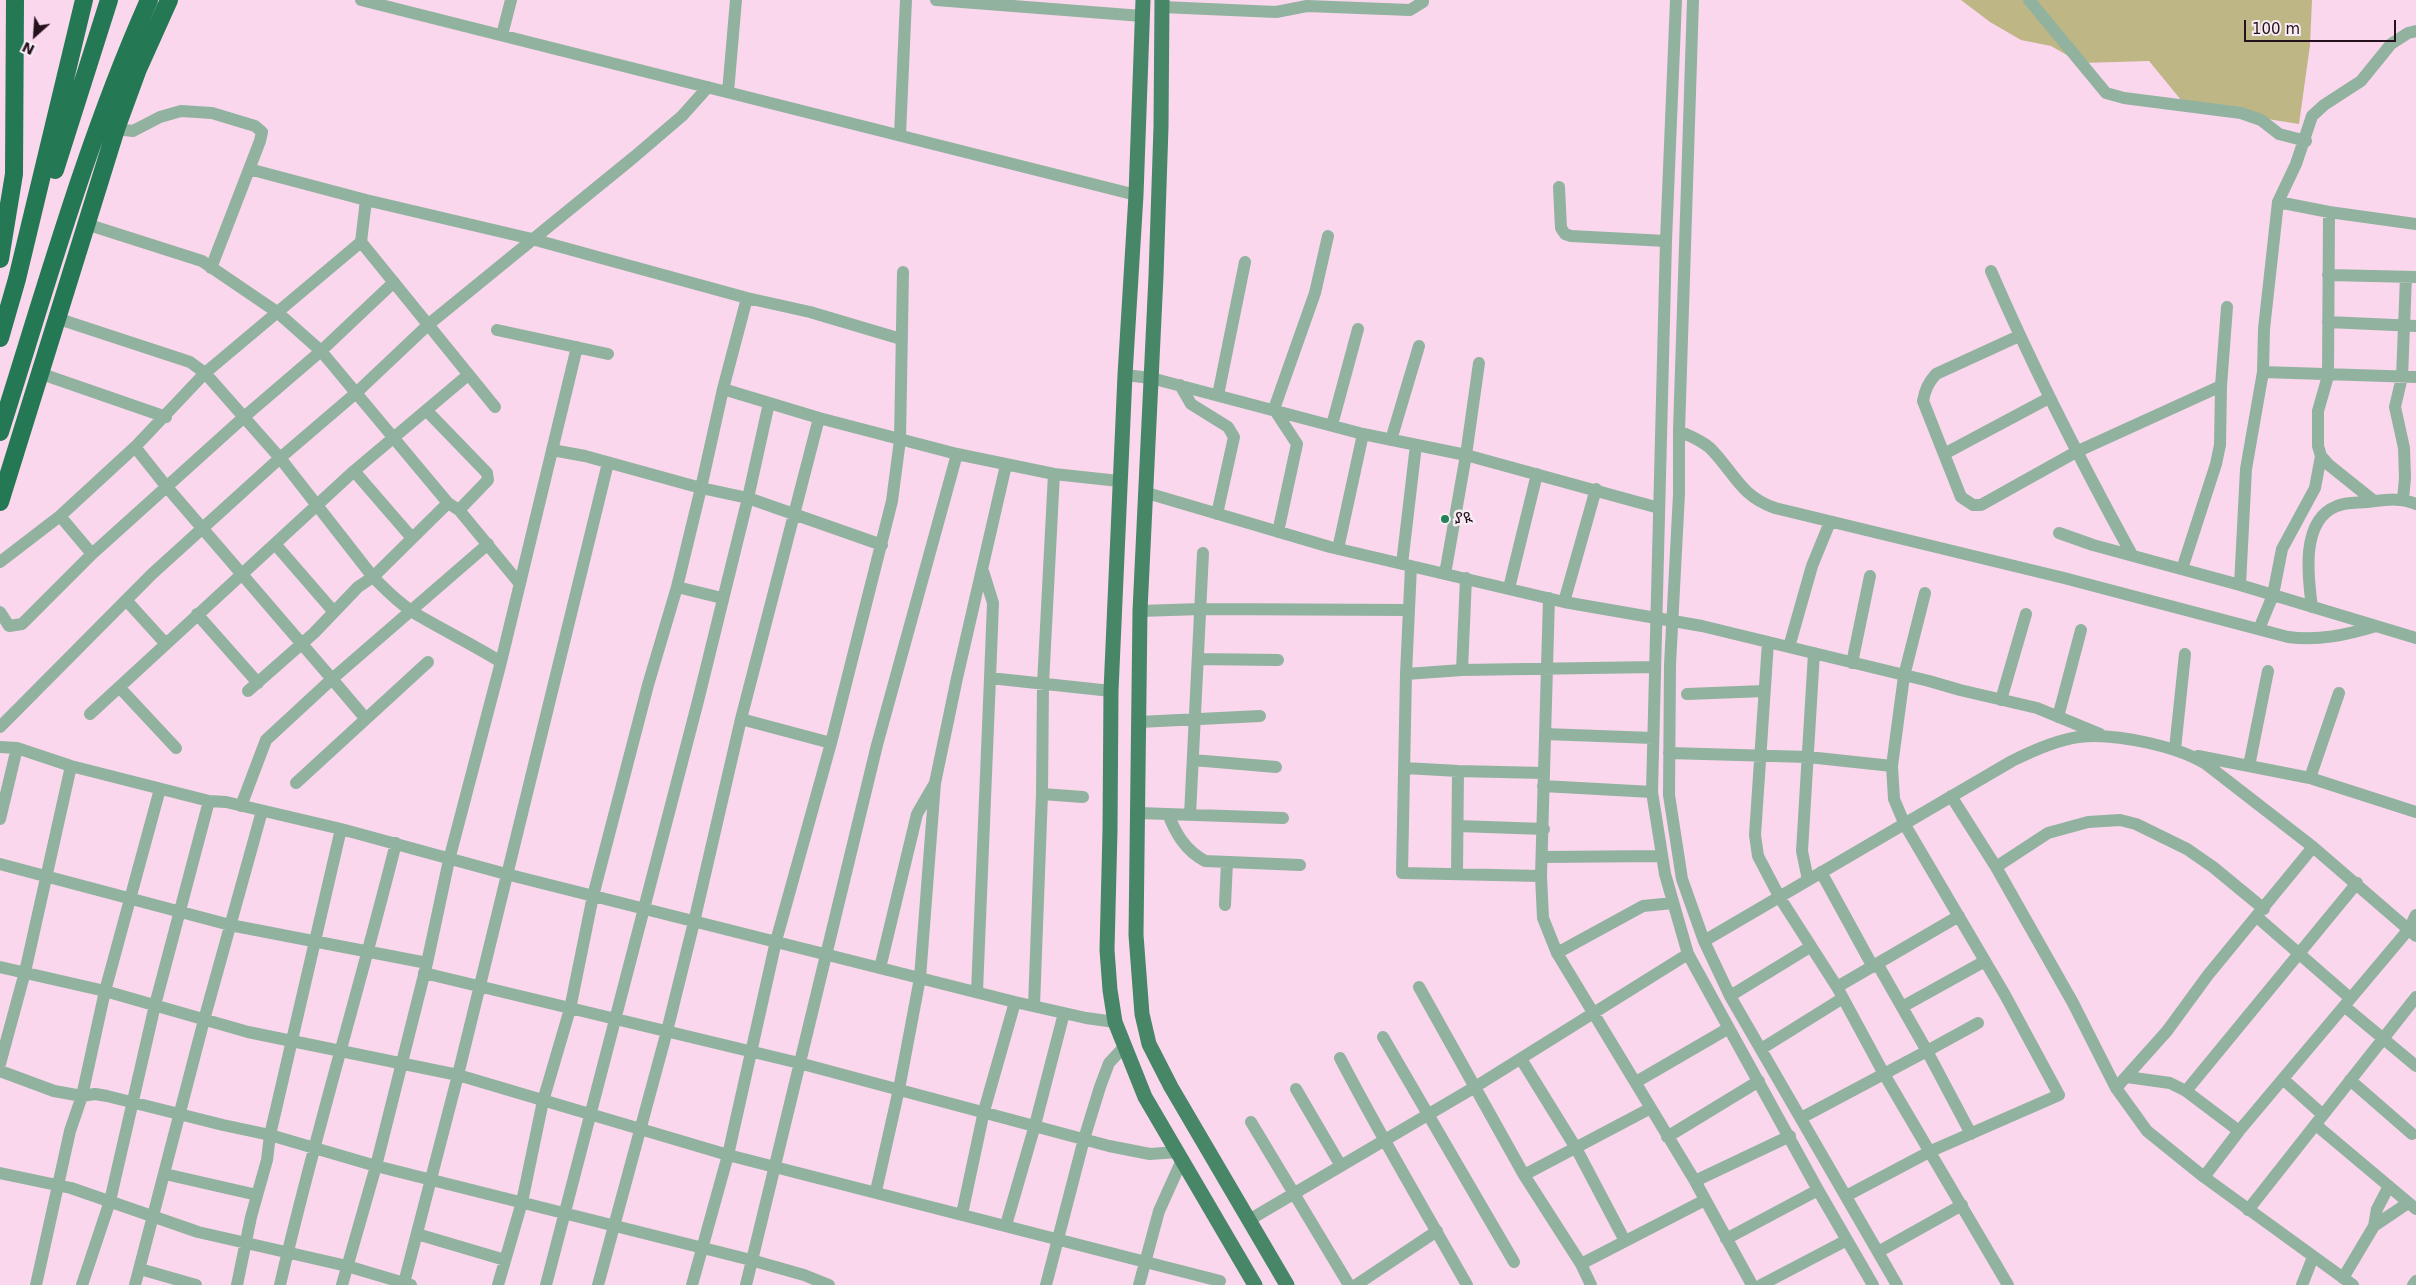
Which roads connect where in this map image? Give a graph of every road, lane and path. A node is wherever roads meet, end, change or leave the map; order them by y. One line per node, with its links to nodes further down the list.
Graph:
1 (15, 0): 41 (highway)
2 (84, 0): 48 (highway)
3 (109, 0): 48 (highway)
4 (149, 0): 91 (highway)
5 (169, 0): 26 (highway)
6 (361, 0): 16 (street)
7 (511, 0): 23 (street)
8 (736, 0): 25 (street)
9 (906, 0): 27 (street)
10 (936, 0): 21 (street)
11 (1143, 0): 21 (main road)
12 (1423, 0): 19 (street)
13 (1676, 0): 39 (street)
14 (1693, 0): 90 (street)
15 (2029, 0): 28 (street)
16 (375, 2): 23 (street)
17 (1306, 3): 19 (street); 20 (street)
18 (1162, 4): 20 (street); 74 (main road)
19 (1360, 4)
20 (1219, 5)
21 (1142, 16): 31 (main road)
22 (2416, 31): 28 (street)
23 (502, 36): 24 (street)
24 (708, 87): 25 (street); 38 (street)
25 (728, 92): 27 (street)
26 (116, 129): 29 (street); 35 (highway)
27 (900, 136): 31 (street)
28 (2306, 141): 33 (street)
29 (249, 169): 32 (street); 43 (street)
30 (1559, 188): 39 (street)
31 (1136, 195): 71 (main road)
32 (366, 200): 38 (street); 40 (street)
33 (2278, 202): 34 (street); 67 (street)
34 (2329, 212): 36 (street); 46 (street)
35 (86, 224): 43 (street); 53 (highway)
36 (2416, 224)
37 (1328, 236): 84 (street)
38 (532, 239): 50 (street); 55 (street)
39 (1666, 241): 122 (street)
40 (361, 242): 49 (street); 52 (street)
41 (0, 259)
42 (1245, 262): 80 (street)
43 (211, 268): 52 (street)
44 (1990, 271): 59 (street)
45 (903, 272): 61 (street)
46 (2328, 275): 47 (street); 54 (street)
47 (2411, 277): 56 (street)
48 (17, 279): 60 (highway)
49 (394, 282): 55 (street); 64 (street)
50 (747, 298): 61 (street); 78 (street)
51 (2227, 307): 77 (street)
52 (276, 312): 64 (street); 69 (street)
53 (56, 318): 68 (highway); 69 (street)
54 (2328, 322): 56 (street); 72 (street)
55 (429, 324): 70 (street); 79 (street)
56 (2410, 326): 73 (street)
57 (1358, 329): 89 (street)
58 (497, 330): 63 (street)
59 (2019, 336): 81 (street); 101 (street)
60 (0, 338)
61 (901, 339): 94 (street)
62 (1419, 346): 95 (street)
63 (576, 347): 65 (street); 98 (street)
64 (321, 351): 79 (street); 87 (street)
65 (608, 354)
66 (1479, 363): 102 (street)
67 (2263, 372): 72 (street); 149 (street)
68 (39, 373): 86 (street); 118 (highway)
69 (205, 373): 86 (street); 87 (street)
70 (468, 375): 83 (street); 85 (street)
71 (1125, 375): 74 (street); 110 (main road)
72 (2328, 376): 73 (street); 103 (street)
73 (2402, 376): 75 (street); 116 (street)
74 (1152, 378): 76 (street); 114 (main road)
75 (2416, 378)
76 (1180, 385): 80 (street); 124 (street)
77 (2221, 386): 99 (street); 141 (street)
78 (723, 389): 82 (street); 112 (street)
79 (356, 393): 93 (street); 104 (street)
80 (1218, 395): 84 (street)
81 (2049, 398): 99 (street); 101 (street)
82 (769, 403): 88 (street); 115 (street)
83 (495, 407)
84 (1274, 409): 89 (street); 129 (street)
85 (427, 411): 93 (street); 123 (street)
86 (166, 417): 96 (street)
87 (244, 417): 104 (street); 111 (street)
88 (819, 418): 94 (street); 125 (street)
89 (1332, 425): 92 (street)
90 (1679, 431): 127 (street); 168 (street)
91 (0, 432)
92 (1364, 434): 95 (street); 135 (street)
93 (395, 438): 107 (street); 119 (street)
94 (900, 440): 100 (street); 134 (street)
95 (1391, 440): 97 (street)
96 (135, 446): 111 (street); 126 (street)
97 (1416, 446): 102 (street); 140 (street)
98 (552, 450): 105 (street); 148 (street)
99 (2076, 452): 101 (street); 138 (street)
100 (957, 454): 106 (street); 286 (street)
101 (1944, 454)
102 (1466, 455): 109 (street); 144 (street)
103 (2321, 456): 117 (street); 153 (street)
104 (280, 458): 121 (street); 128 (street)
105 (608, 463): 112 (street); 261 (street)
106 (1006, 465): 108 (street); 142 (street)
107 (354, 471): 121 (street); 131 (street)
108 (1054, 474): 110 (street); 193 (street)
109 (1537, 474): 113 (street); 151 (street)
110 (1119, 481): 195 (main road)
111 (166, 486): 128 (street); 137 (street)
112 (701, 488): 115 (street); 150 (street)
113 (1596, 489): 122 (street); 157 (street)
114 (1146, 494): 124 (street); 164 (main road)
115 (748, 498): 125 (street); 154 (street)
116 (2403, 499): 117 (street); 120 (street)
117 (2374, 501): 158 (street)
118 (0, 502)
119 (448, 503): 123 (street); 131 (street)
120 (2416, 504)
121 (317, 505): 132 (street); 146 (street)
122 (1659, 508): 167 (street)
123 (459, 510): 133 (street)
124 (1217, 514): 129 (street)
125 (793, 515): 134 (street); 205 (street)
126 (60, 516): 137 (street); 139 (street)
127 (1830, 522): 170 (street); 176 (street)
128 (203, 530): 143 (street); 156 (street)
129 (1278, 532): 135 (street)
130 (2059, 533): 138 (street)
131 (412, 538): 146 (street)
132 (275, 544): 143 (street); 163 (street)
133 (488, 544): 148 (street); 159 (street)
134 (882, 545): 212 (street)
135 (1338, 549): 140 (street)
136 (1202, 553): 160 (street)
137 (92, 554): 162 (street)
138 (2132, 555): 141 (street)
139 (0, 562)
140 (1406, 565): 144 (street); 161 (street)
141 (2182, 569): 149 (street)
142 (983, 571): 190 (street); 231 (street)
143 (241, 572): 165 (street); 175 (street)
144 (1445, 574): 147 (street)
145 (1870, 576): 183 (street)
146 (373, 577): 159 (street); 163 (street)
147 (1466, 578): 151 (street); 186 (street)
148 (520, 584): 182 (street)
149 (2240, 585): 153 (street)
150 (677, 587): 154 (street); 267 (street)
151 (1509, 588): 155 (street)
152 (1926, 593): 189 (street)
153 (2273, 595): 158 (street); 170 (street)
154 (722, 598): 272 (street)
155 (1549, 598): 157 (street); 185 (street)
156 (126, 600): 174 (street); 208 (street)
157 (1564, 602): 167 (street)
158 (2312, 607): 169 (street)
159 (411, 608): 182 (street); 191 (street)
160 (1201, 609): 161 (street); 164 (street); 179 (street)
161 (1408, 610): 188 (street)
162 (0, 612)
163 (334, 612): 175 (street)
164 (1140, 612): 207 (main road)
165 (197, 614): 174 (street); 192 (street)
166 (2026, 614): 200 (street)
167 (1655, 619): 168 (street); 184 (street)
168 (1672, 622): 173 (street); 217 (street)
169 (2376, 626): 170 (street); 172 (street)
170 (2259, 629)
171 (2081, 630): 203 (street)
172 (2416, 638)
173 (1768, 642): 176 (street); 196 (street)
174 (165, 643): 194 (street)
175 (302, 644): 191 (street); 192 (street)
176 (1788, 647): 177 (street)
177 (1814, 653): 183 (street); 220 (street)
178 (2185, 654): 216 (street)
179 (1198, 659): 180 (street); 206 (street)
180 (1278, 660)
181 (428, 662): 204 (street)
182 (501, 662): 255 (street)
183 (1852, 663): 189 (street)
184 (1654, 667): 185 (street); 211 (street)
185 (1548, 668): 186 (street); 209 (street)
186 (1462, 670): 188 (street)
187 (2268, 671): 224 (street)
188 (1406, 674): 226 (street)
189 (1904, 676): 200 (street); 223 (street)
190 (990, 678): 193 (street); 299 (street)
191 (332, 679): 204 (street); 239 (street)
192 (258, 682): 197 (street)
193 (1043, 684): 195 (street); 235 (street)
194 (119, 687): 201 (street); 215 (street)
195 (1110, 690): 313 (main road)
196 (1764, 690): 199 (street); 219 (street)
197 (248, 691)
198 (2339, 692): 229 (street)
199 (1687, 694)
200 (2001, 700): 203 (street)
201 (90, 714)
202 (1260, 716): 206 (street)
203 (2058, 717): 210 (street)
204 (366, 719): 230 (street)
205 (741, 719): 212 (street); 277 (street)
206 (1196, 719): 207 (street); 221 (street)
207 (1139, 722): 242 (main road)
208 (0, 727)
209 (1545, 734): 211 (street); 228 (street)
210 (2100, 734): 216 (street); 236 (street)
211 (1653, 738): 234 (street)
212 (831, 743): 281 (street)
213 (0, 747): 214 (street)
214 (17, 748): 222 (street); 246 (street)
215 (176, 748)
216 (2175, 749): 218 (street)
217 (1669, 753): 219 (street); 282 (street)
218 (2191, 755): 224 (street); 252 (street)
219 (1760, 756): 220 (street); 268 (street)
220 (1808, 757): 223 (street); 265 (street)
221 (1193, 760): 225 (street); 244 (street)
222 (71, 766): 233 (street); 264 (street)
223 (1892, 766): 247 (street)
224 (2249, 766): 229 (street)
225 (1276, 767)
226 (1405, 768): 227 (street); 262 (street)
227 (1458, 772): 228 (street); 248 (street)
228 (1543, 773): 232 (street)
229 (2310, 778): 241 (street)
230 (296, 783)
231 (935, 783): 293 (street); 295 (street)
232 (1543, 786): 234 (street); 250 (street)
233 (160, 789): 238 (street); 269 (street)
234 (1652, 792): 253 (street)
235 (1042, 794): 237 (street); 306 (street)
236 (1951, 796): 247 (street); 259 (street)
237 (1083, 797)
238 (209, 801): 239 (street); 273 (street)
239 (241, 806): 240 (street)
240 (262, 811): 249 (street); 278 (street)
241 (2416, 812)
242 (1138, 813): 243 (street); 395 (main road)
243 (1168, 814): 244 (street); 256 (street)
244 (1190, 815): 245 (street)
245 (1284, 818)
246 (0, 819)
247 (1905, 825): 260 (street); 276 (street)
248 (1458, 826): 250 (street); 262 (street)
249 (341, 829): 251 (street); 280 (street)
250 (1544, 829): 254 (street)
251 (396, 843): 255 (street); 284 (street)
252 (2314, 847): 266 (street); 274 (street)
253 (1662, 856): 254 (street); 270 (street)
254 (1543, 857): 263 (street)
255 (449, 860): 261 (street); 292 (street)
256 (1227, 862): 258 (street); 271 (street)
257 (0, 864): 264 (street)
258 (1300, 865)
259 (1996, 868): 274 (street); 340 (street)
260 (1821, 872): 265 (street); 290 (street)
261 (506, 874): 267 (street); 296 (street)
262 (1457, 874): 263 (street)
263 (1541, 876): 285 (street)
264 (46, 877): 269 (street); 294 (street)
265 (1808, 880): 268 (street)
266 (2357, 883): 279 (street); 288 (street)
267 (593, 896): 272 (street); 308 (street)
268 (1780, 898): 282 (street); 283 (street)
269 (131, 899): 273 (street); 298 (street)
270 (1673, 902): 285 (street); 287 (street)
271 (1225, 905)
272 (643, 908): 277 (street); 312 (street)
273 (181, 910): 278 (street); 305 (street)
274 (2261, 913): 288 (street); 334 (street)
275 (2416, 915): 279 (street)
276 (1959, 916): 289 (street); 290 (street)
277 (694, 922): 281 (street); 316 (street)
278 (230, 925): 280 (street); 311 (street)
279 (2413, 932): 304 (street)
280 (315, 940): 284 (street); 319 (street)
281 (776, 940): 286 (street); 324 (street)
282 (1704, 940): 301 (street)
283 (1810, 947): 300 (street); 301 (street)
284 (369, 952): 292 (street); 323 (street)
285 (1557, 953): 310 (street)
286 (826, 954): 293 (street); 328 (street)
287 (1688, 954): 310 (street); 315 (street)
288 (2299, 954): 304 (street); 343 (street)
289 (1985, 961): 307 (street); 358 (street)
290 (1876, 966): 300 (street); 307 (street)
291 (0, 967): 294 (street)
292 (425, 968): 296 (street); 327 (street)
293 (880, 968): 295 (street)
294 (25, 972): 298 (street); 329 (street)
295 (920, 978): 299 (street); 341 (street)
296 (478, 987): 308 (street); 333 (street)
297 (1419, 987): 339 (street)
298 (105, 991): 305 (street); 344 (street)
299 (977, 992): 303 (street)
300 (1840, 992): 321 (street); 332 (street)
301 (1730, 996): 321 (street)
302 (2416, 996): 318 (street)
303 (1015, 1002): 306 (street); 348 (street)
304 (2347, 1002): 318 (street); 335 (street)
305 (155, 1005): 311 (street); 346 (street)
306 (1034, 1006): 309 (street)
307 (1902, 1007): 322 (street)
308 (570, 1009): 312 (street); 345 (street)
309 (1064, 1013): 313 (street); 355 (street)
310 (1594, 1013): 326 (street); 338 (street)
311 (204, 1020): 319 (street); 349 (street)
312 (616, 1020): 316 (street); 351 (street)
313 (1115, 1022): 320 (main road)
314 (1978, 1023): 322 (street)
315 (1729, 1028): 337 (street); 338 (street)
316 (667, 1031): 324 (street); 356 (street)
317 (1383, 1037): 350 (street)
318 (2382, 1039): 330 (street); 336 (street)
319 (293, 1041): 323 (street); 360 (street)
320 (1124, 1047): 363 (street); 369 (main road)
321 (1761, 1049): 352 (street)
322 (1927, 1051): 332 (street); 358 (street)
323 (341, 1052): 327 (street); 365 (street)
324 (751, 1053): 328 (street); 368 (street)
325 (1340, 1058): 364 (street)
326 (1521, 1059): 339 (street); 366 (street)
327 (400, 1063): 333 (street); 370 (street)
328 (799, 1063): 341 (street); 371 (street)
329 (0, 1064)
330 (2416, 1066)
331 (0, 1071): 344 (street)
332 (1884, 1074): 352 (street); 367 (street)
333 (458, 1075): 345 (street); 377 (street)
334 (2126, 1077): 340 (street); 343 (street)
335 (2284, 1080): 353 (street); 357 (street)
336 (2350, 1080): 353 (street); 359 (street)
337 (1759, 1081): 361 (street); 362 (street)
338 (1636, 1082): 347 (street)
339 (1475, 1087): 350 (street); 375 (street)
340 (2116, 1088): 376 (street)
341 (899, 1089): 348 (street); 382 (street)
342 (1296, 1089): 372 (street)
343 (2186, 1091): 357 (street)
344 (82, 1096): 346 (street); 379 (street)
345 (543, 1101): 351 (street); 388 (street)
346 (132, 1104): 349 (street); 387 (street)
347 (1650, 1109): 362 (street); 366 (street)
348 (984, 1110): 355 (street); 393 (street)
349 (181, 1114): 360 (street); 374 (street)
350 (1428, 1115): 364 (street); 413 (street)
351 (591, 1116): 356 (street); 392 (street)
352 (1801, 1118): 385 (street)
353 (2320, 1120): 380 (street); 391 (street)
354 (1251, 1122): 383 (street)
355 (1035, 1125): 363 (street); 397 (street)
356 (641, 1129): 368 (street); 396 (street)
357 (2239, 1131): 376 (street)
358 (1971, 1134): 367 (street)
359 (2412, 1134)
360 (270, 1135): 365 (street); 384 (street)
361 (1790, 1136): 378 (street); 381 (street)
362 (1667, 1137): 378 (street)
363 (1084, 1139): 369 (street); 402 (street)
364 (1384, 1142): 372 (street); 399 (street)
365 (314, 1147): 370 (street); 407 (street)
366 (1576, 1148): 375 (street); 404 (street)
367 (1931, 1151): 385 (street); 389 (street)
368 (728, 1155): 371 (street); 406 (street)
369 (1180, 1156): 412 (street); 438 (main road)
370 (376, 1166): 377 (street); 415 (street)
371 (776, 1166): 382 (street); 411 (street)
372 (1341, 1166): 383 (street)
373 (0, 1174): 379 (street)
374 (165, 1174): 384 (street); 394 (street)
375 (1524, 1175): 414 (street)
376 (2204, 1177): 391 (street)
377 (431, 1180): 388 (street); 400 (street)
378 (1695, 1181): 386 (street)
379 (58, 1186): 387 (street); 423 (street)
380 (2388, 1186): 390 (street); 398 (street)
381 (1818, 1190): 401 (street); 403 (street)
382 (876, 1191): 393 (street)
383 (1294, 1194): 395 (street); 440 (street)
384 (257, 1195): 405 (street)
385 (1846, 1196): 408 (street)
386 (1705, 1200): 401 (street); 404 (street)
387 (110, 1201): 394 (street); 424 (street)
388 (522, 1202): 392 (street); 410 (street)
389 (1962, 1205): 408 (street); 448 (street)
390 (2412, 1206): 398 (street)
391 (2248, 1210): 409 (street)
392 (564, 1213): 396 (street); 431 (street)
393 (962, 1214): 397 (street)
394 (155, 1216): 405 (street); 416 (street)
395 (1249, 1220): 439 (main road)
396 (613, 1225): 406 (street); 432 (street)
397 (1006, 1225): 402 (street)
398 (2374, 1226): 420 (street)
399 (1437, 1231): 441 (street); 442 (street)
400 (417, 1234): 410 (street); 422 (street)
401 (1726, 1238): 444 (street)
402 (1058, 1239): 412 (street); 436 (street)
403 (1847, 1240): 445 (street); 446 (street)
404 (1625, 1241): 414 (street)
405 (245, 1244): 407 (street); 427 (street)
406 (701, 1247): 411 (street); 433 (street)
407 (288, 1252): 415 (street); 428 (street)
408 (1878, 1252): 447 (street)
409 (2313, 1257): 420 (street); 449 (street)
410 (505, 1260): 430 (street)
411 (751, 1260): 417 (street); 434 (street)
412 (1145, 1262): 418 (street); 437 (street)
413 (1514, 1262)
414 (1581, 1264): 443 (street)
415 (348, 1266): 422 (street); 429 (street)
416 (140, 1269): 425 (street); 426 (street)
417 (802, 1280): 435 (street)
418 (1192, 1280): 419 (street)
419 (1220, 1281)
420 (2348, 1281)
421 (2416, 1281): 450 (street)
422 (407, 1284)
423 (36, 1285)
424 (82, 1285)
425 (135, 1285)
426 (196, 1285)
427 (237, 1285)
428 (280, 1285)
429 (342, 1285)
430 (498, 1285)
431 (546, 1285)
432 (600, 1285)
433 (692, 1285)
434 (746, 1285)
435 (829, 1285)
436 (1046, 1285)
437 (1139, 1285)
438 (1255, 1285)
439 (1287, 1285)
440 (1348, 1285)
441 (1356, 1285)
442 (1467, 1285)
443 (1591, 1285)
444 (1752, 1285)
445 (1761, 1285)
446 (1874, 1285)
447 (1897, 1285)
448 (2008, 1285)
449 (2302, 1285)
450 (2413, 1285)

